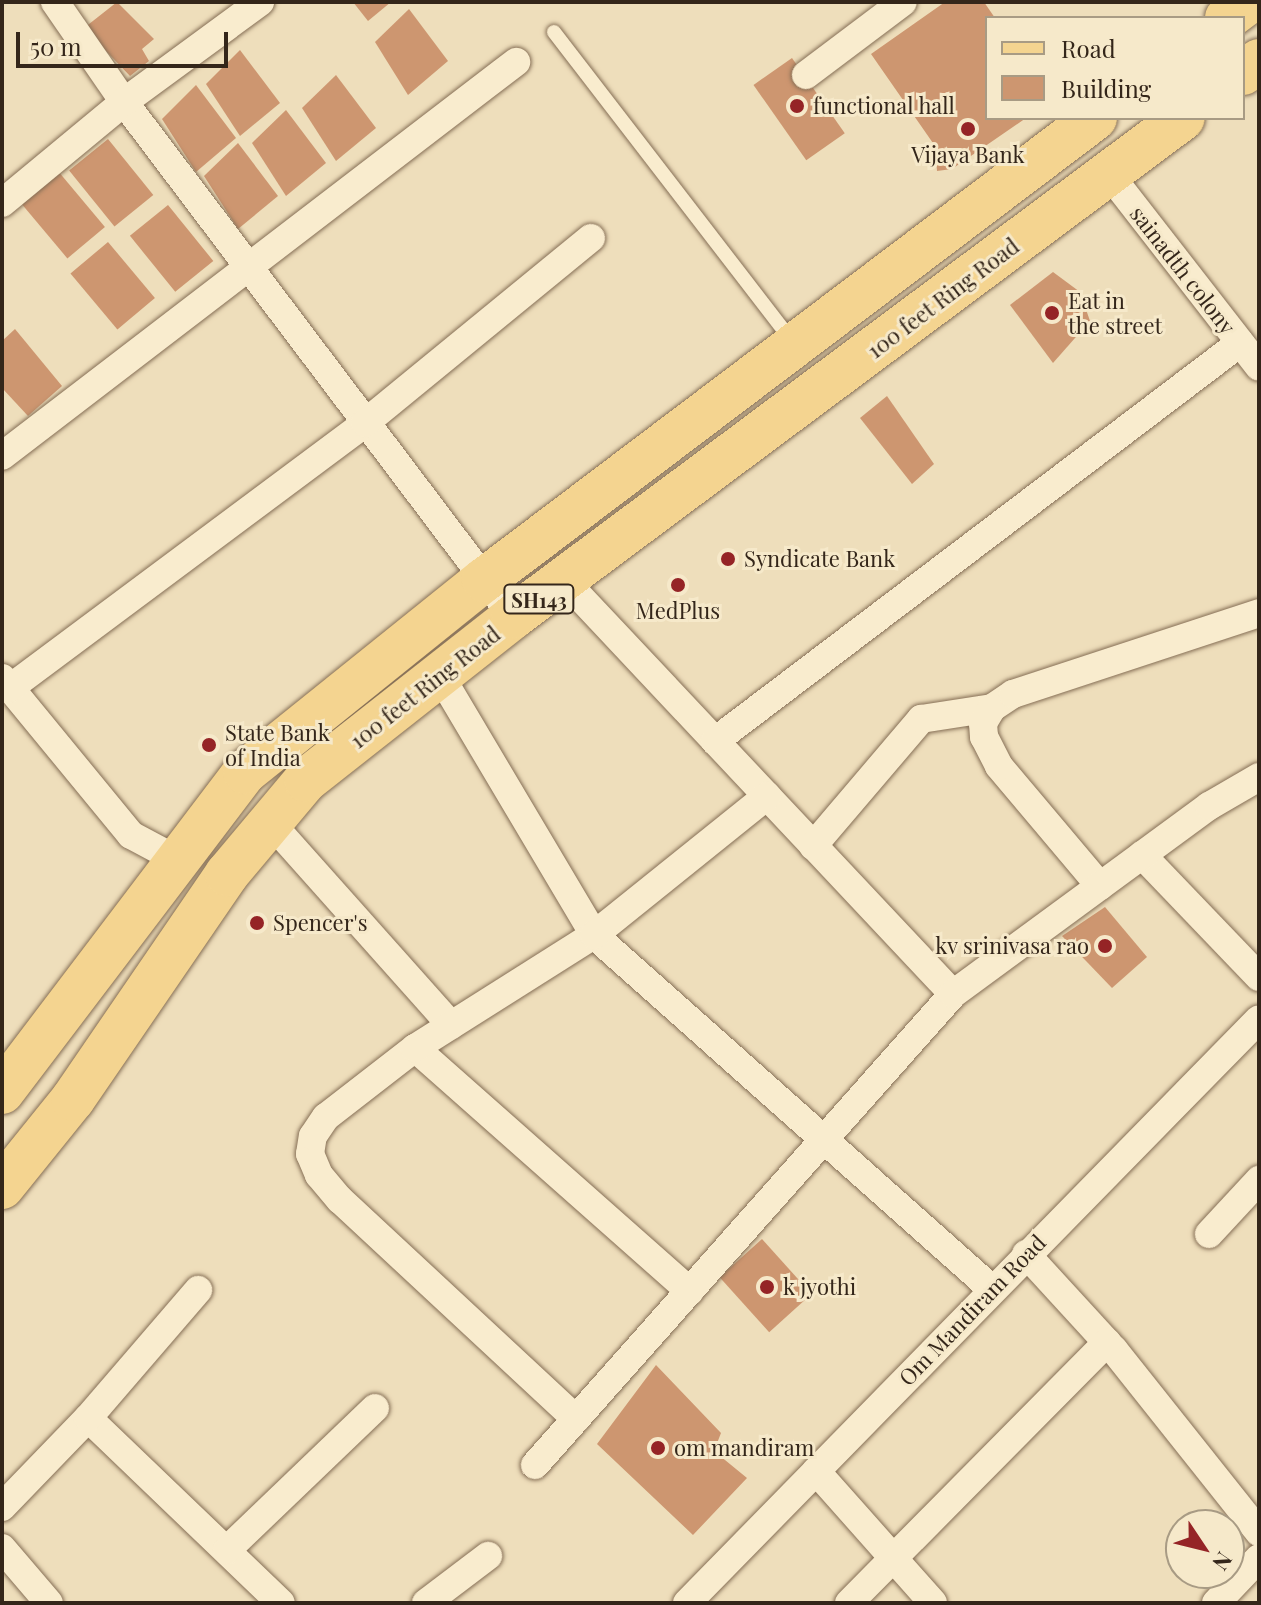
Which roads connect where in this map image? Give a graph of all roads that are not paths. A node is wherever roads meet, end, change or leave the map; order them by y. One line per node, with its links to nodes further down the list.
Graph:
1 (55, 2): 9 (street)
2 (260, 2): 9 (street)
3 (903, 2): 8 (street)
4 (1248, 2): 5 (main road)
5 (1230, 16)
6 (554, 32): 17 (lane)
7 (516, 62): 15 (street)
8 (806, 75)
9 (124, 102): 13 (street); 15 (street)
10 (1092, 120): 17 (main road, 100 feet Ring Road / SH143)
11 (1180, 120): 12 (main road, 100 feet Ring Road / SH143)
12 (1109, 174): 16 (street, sainadth colony); 22 (main road, 100 feet Ring Road / SH143)
13 (2, 203)
14 (591, 238): 19 (street)
15 (247, 266): 19 (street); 20 (street)
16 (1240, 343): 18 (street, sainadth colony); 28 (street)
17 (795, 345): 21 (main road, 100 feet Ring Road / SH143)
18 (1259, 367)
19 (365, 423): 21 (street); 26 (street)
20 (2, 456)
21 (484, 580): 24 (street); 34 (main road, 100 feet Ring Road / SH143)
22 (564, 580): 24 (main road, 100 feet Ring Road / SH143); 28 (street)
23 (1259, 613): 27 (street)
24 (513, 617): 25 (main road, 100 feet Ring Road / SH143)
25 (441, 677): 31 (main road, 100 feet Ring Road / SH143); 36 (street)
26 (6, 683): 34 (street)
27 (992, 708): 32 (street); 35 (street)
28 (715, 741): 30 (street)
29 (1259, 777): 33 (street)
30 (767, 796): 32 (street); 36 (street)
31 (270, 822): 40 (street); 45 (main road, 100 feet Ring Road / SH143)
32 (813, 846): 38 (street)
33 (1142, 855): 35 (street); 37 (street)
34 (176, 859): 42 (main road, 100 feet Ring Road / SH143)
35 (1100, 886): 38 (street)
36 (594, 935): 40 (street); 43 (street)
37 (1259, 977)
38 (953, 994): 43 (street)
39 (1259, 1019): 47 (street, Om Mandiram Road)
40 (451, 1025): 41 (street)
41 (415, 1048): 50 (street); 54 (street)
42 (2, 1092)
43 (828, 1140): 49 (street); 50 (street)
44 (1259, 1180): 46 (street)
45 (2, 1187)
46 (1209, 1234)
47 (1026, 1254): 49 (street, Om Mandiram Road); 51 (street)
48 (198, 1290): 53 (street)
49 (993, 1290): 56 (street, Om Mandiram Road)
50 (690, 1291): 54 (street)
51 (1107, 1342): 58 (street); 63 (street)
52 (375, 1408): 60 (street)
53 (88, 1418): 57 (street); 60 (street)
54 (576, 1419): 55 (street)
55 (535, 1465)
56 (816, 1471): 63 (street); 67 (street, Om Mandiram Road)
57 (2, 1507)
58 (1259, 1532)
59 (2, 1548): 64 (street)
60 (227, 1550): 65 (street)
61 (488, 1556): 66 (street)
62 (1259, 1558): 70 (street)
63 (895, 1560): 68 (street); 69 (street)
64 (49, 1603)
65 (281, 1603)
66 (426, 1603)
67 (687, 1603)
68 (849, 1603)
69 (933, 1603)
70 (1216, 1603)

